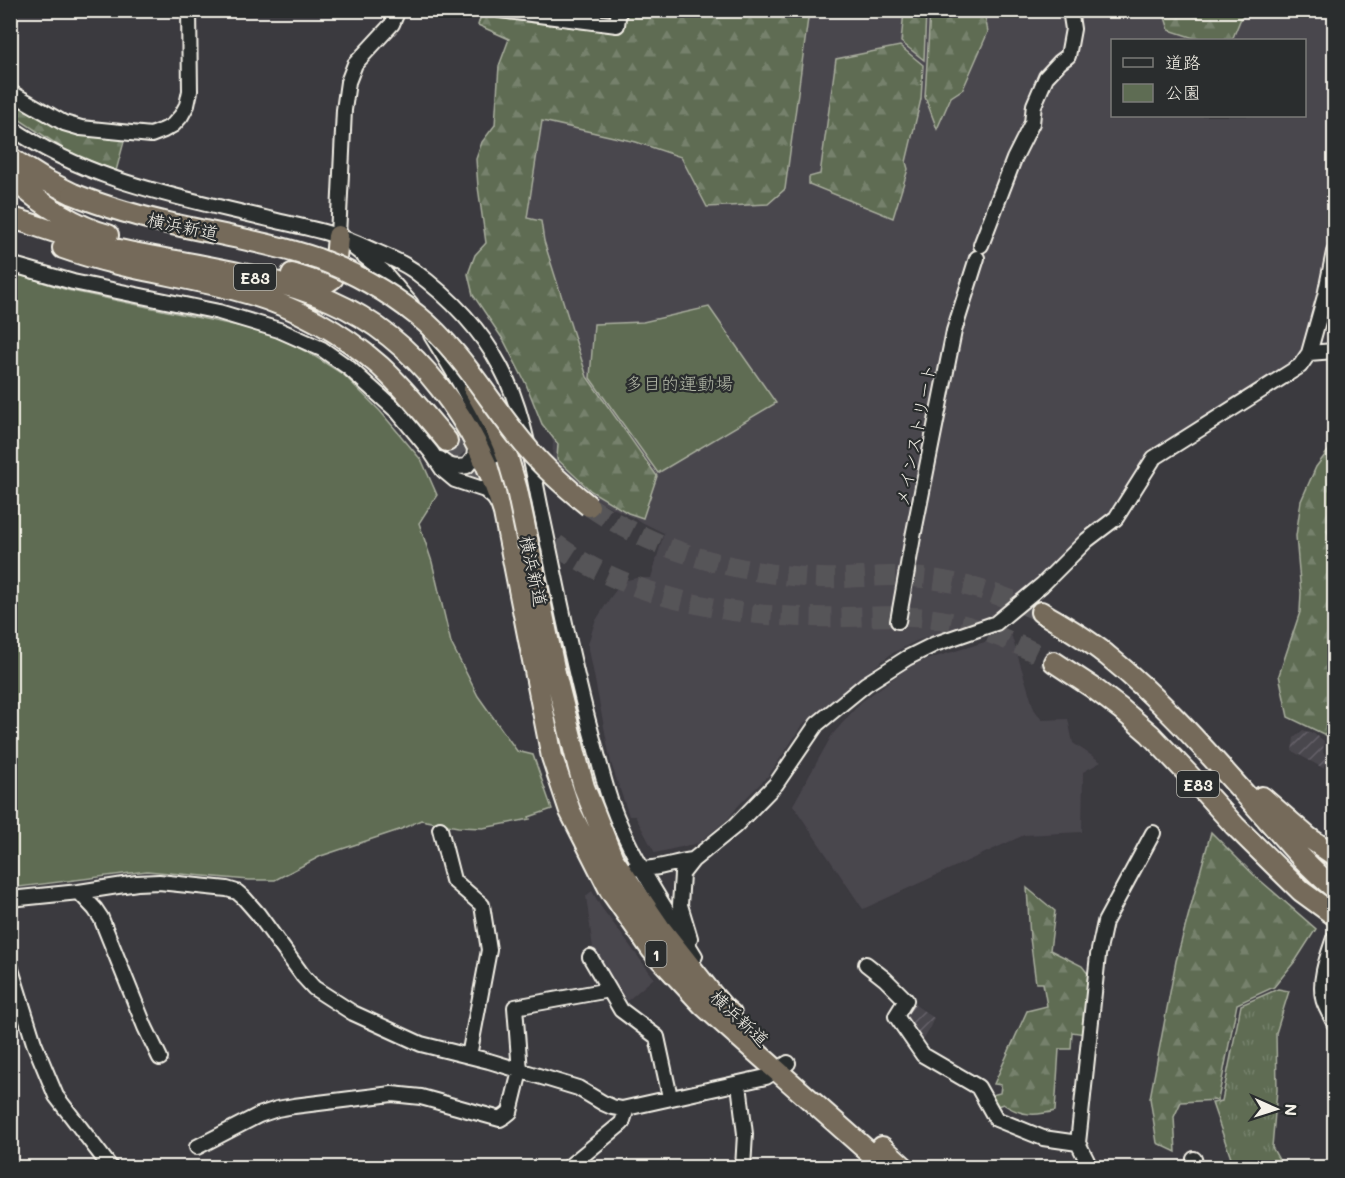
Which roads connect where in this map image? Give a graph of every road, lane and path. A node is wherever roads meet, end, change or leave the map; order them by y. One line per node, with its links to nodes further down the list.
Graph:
1 (189, 10): 6 (street)
2 (399, 10): 11 (street)
3 (500, 10): 4 (street)
4 (619, 10)
5 (1070, 10): 24 (street, メインストリート)
6 (10, 92)
7 (10, 127): 11 (street)
8 (10, 158): 14 (highway, 横浜新道 / E83, bridge)
9 (10, 177): 11 (highway)
10 (10, 218): 17 (highway, 横浜新道 / E83); 18 (highway, E83)
11 (338, 236): 22 (street); 26 (street)
12 (1335, 252): 16 (street)
13 (10, 264): 18 (street)
14 (434, 330): 19 (highway, 横浜新道 / E83, bridge); 21 (highway, E83, bridge)
15 (1334, 352): 16 (street)
16 (1309, 353): 33 (street)
17 (476, 442): 18 (street); 20 (highway, 横浜新道 / E83)
18 (439, 447): 22 (street)
19 (508, 459): 28 (highway, 横浜新道 / 1, bridge)
20 (487, 467): 22 (highway, 横浜新道 / 1)
21 (589, 506)
22 (504, 513): 51 (highway, 横浜新道 / 1)
23 (1041, 612): 27 (highway, E83)
24 (898, 621)
25 (1054, 662): 36 (highway, E83)
26 (574, 667): 28 (street); 34 (street)
27 (1186, 729): 31 (highway); 35 (highway, E83)
28 (578, 765): 32 (highway, 横浜新道 / 1)
29 (440, 829): 49 (street)
30 (1153, 833): 56 (street)
31 (1335, 855)
32 (613, 859): 34 (street); 47 (highway, 横浜新道 / 1)
33 (693, 860): 34 (street); 42 (street)
34 (642, 869): 42 (street)
35 (1335, 888)
36 (1301, 891): 39 (highway, E83); 40 (highway)
37 (79, 892): 38 (street); 49 (street); 50 (street)
38 (10, 900)
39 (1335, 915)
40 (1335, 920)
41 (1335, 938): 48 (street)
42 (695, 956): 47 (street)
43 (590, 957): 46 (street)
44 (866, 964): 56 (street)
45 (10, 966): 58 (street)
46 (609, 990): 52 (street); 54 (street)
47 (711, 993): 51 (highway, 横浜新道 / 1)
48 (1335, 1023)
49 (469, 1056): 52 (street)
50 (160, 1058)
51 (783, 1066): 53 (street); 61 (highway, 横浜新道 / 1); 62 (highway, 横浜新道 / 1)
52 (520, 1071): 55 (street); 57 (street)
53 (738, 1083): 54 (street); 60 (street)
54 (670, 1097): 55 (street)
55 (627, 1108): 59 (street)
56 (1078, 1143): 63 (street)
57 (197, 1147)
58 (111, 1167)
59 (571, 1167)
60 (743, 1167)
61 (887, 1167)
62 (905, 1167)
63 (1085, 1167)

